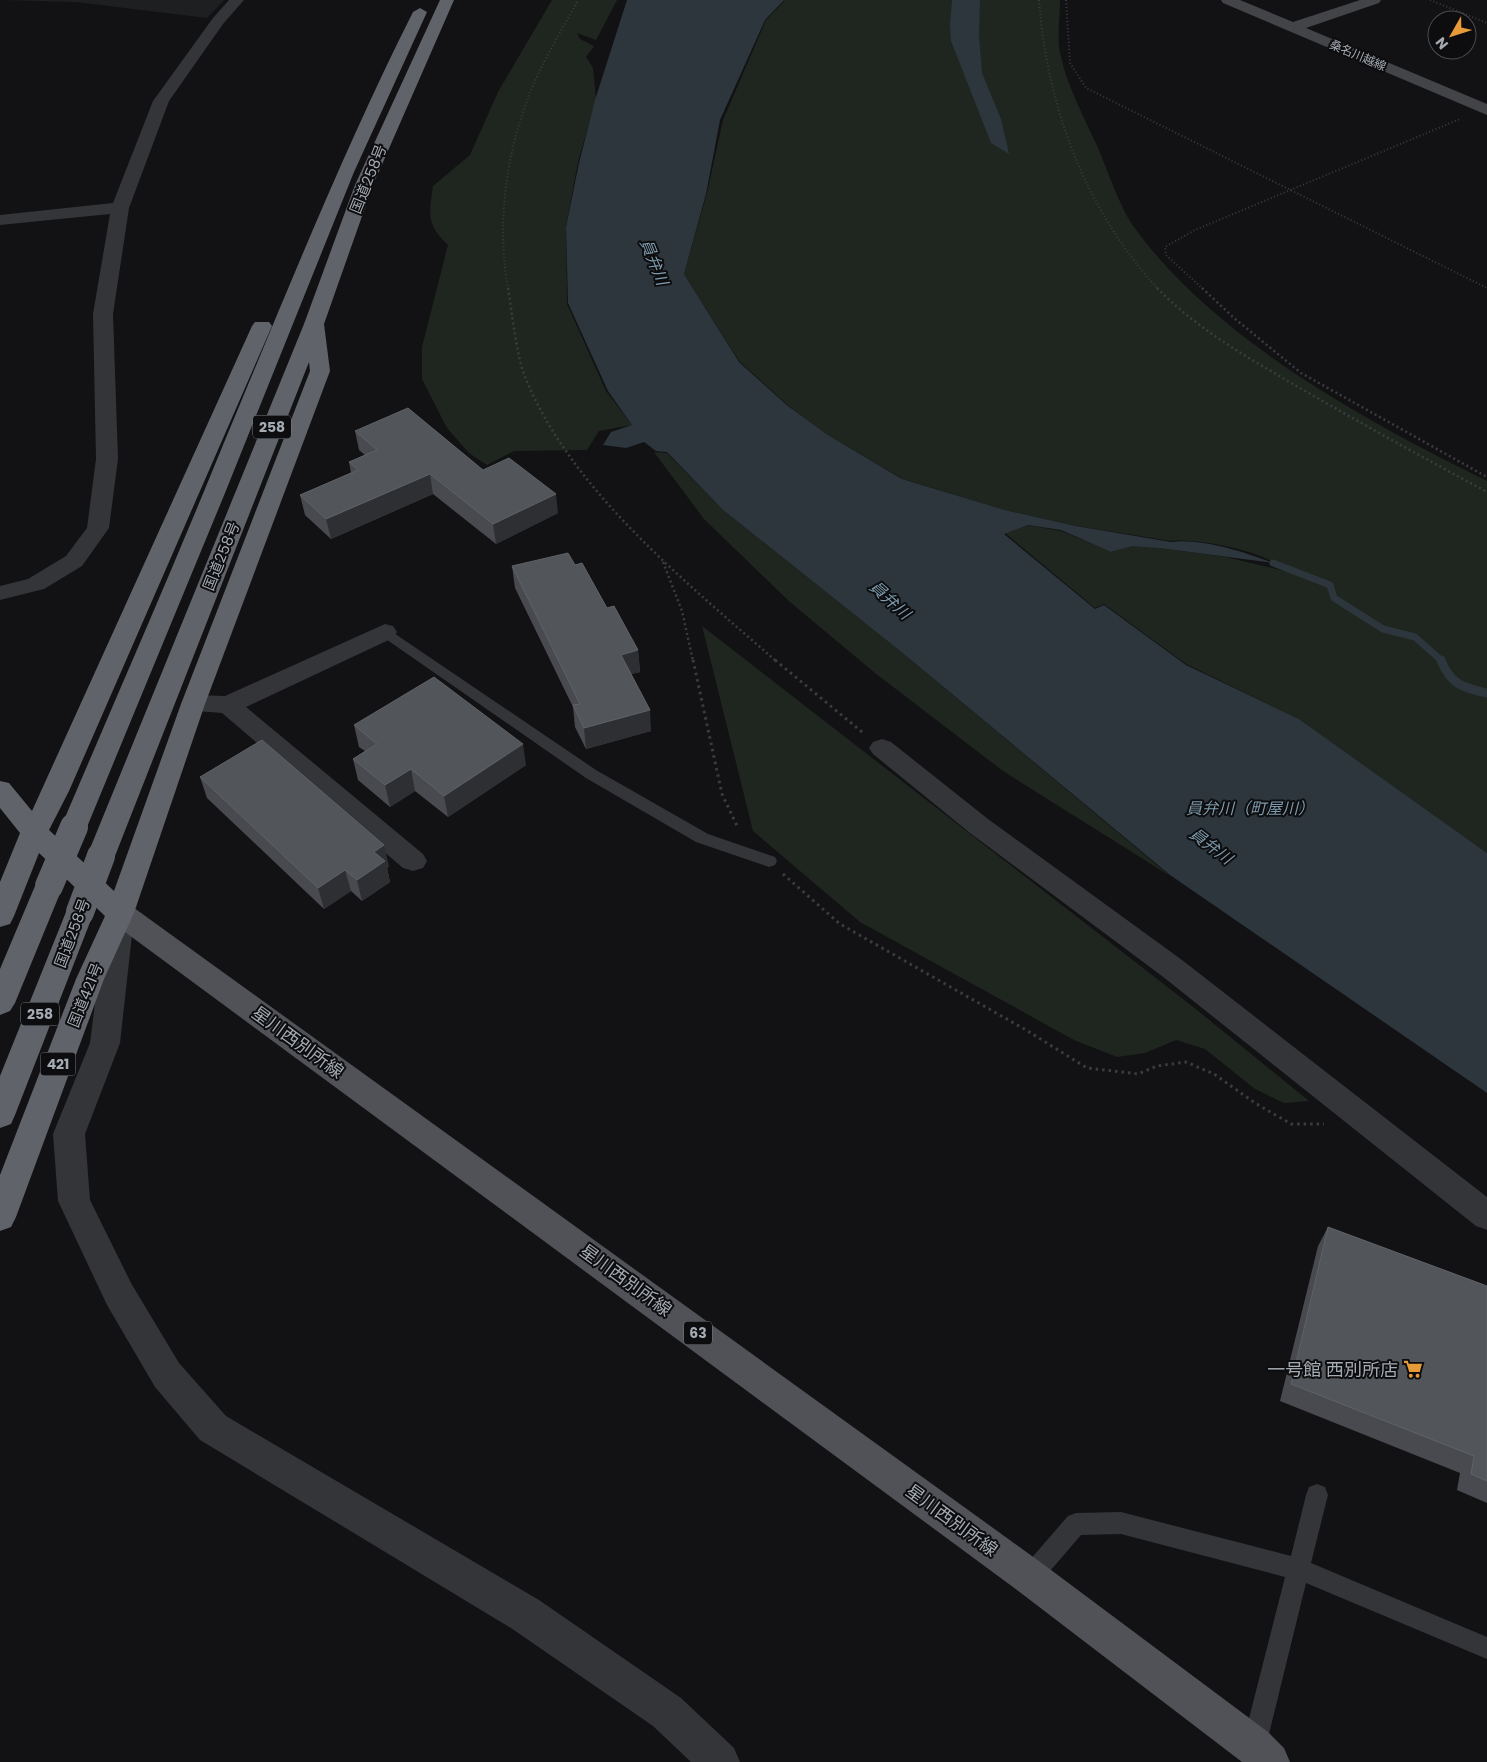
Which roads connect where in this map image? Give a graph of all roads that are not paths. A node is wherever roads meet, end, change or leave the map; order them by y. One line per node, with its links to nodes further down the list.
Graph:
1 (237, 0): 8 (street)
2 (428, 0): 10 (highway, 国道258号 / 258)
3 (447, 0): 11 (highway, 国道258号 / 258)
4 (1228, 0): 6 (main road, 桑名川越線)
5 (1374, 0): 6 (main road)
6 (1294, 27): 7 (main road, 桑名川越線)
7 (1486, 109)
8 (120, 208): 9 (street); 12 (street)
9 (0, 220)
10 (308, 262): 18 (highway); 23 (highway, 国道258号 / 258, bridge)
11 (314, 324): 14 (highway, 国道421号); 24 (highway, 国道258号 / 258, bridge)
12 (0, 593)
13 (386, 632): 15 (street); 20 (lane)
14 (193, 704): 15 (street); 21 (highway, 国道421号)
15 (228, 705): 19 (street)
16 (882, 748): 25 (street)
17 (0, 790): 18 (highway)
18 (34, 832): 21 (highway); 22 (highway)
19 (413, 860)
20 (768, 861)
21 (120, 913): 26 (highway, 国道421号 / 421); 29 (main road, 星川西別所線 / 63); 32 (street)
22 (0, 916)
23 (0, 1003)
24 (0, 1116)
25 (1487, 1216)
26 (0, 1217)
27 (1317, 1494): 28 (lane)
28 (1298, 1569): 29 (lane); 30 (lane); 31 (lane)
29 (1030, 1577): 31 (main road, 星川西別所線 / 63)
30 (1487, 1648)
31 (1262, 1754)
32 (720, 1762)

